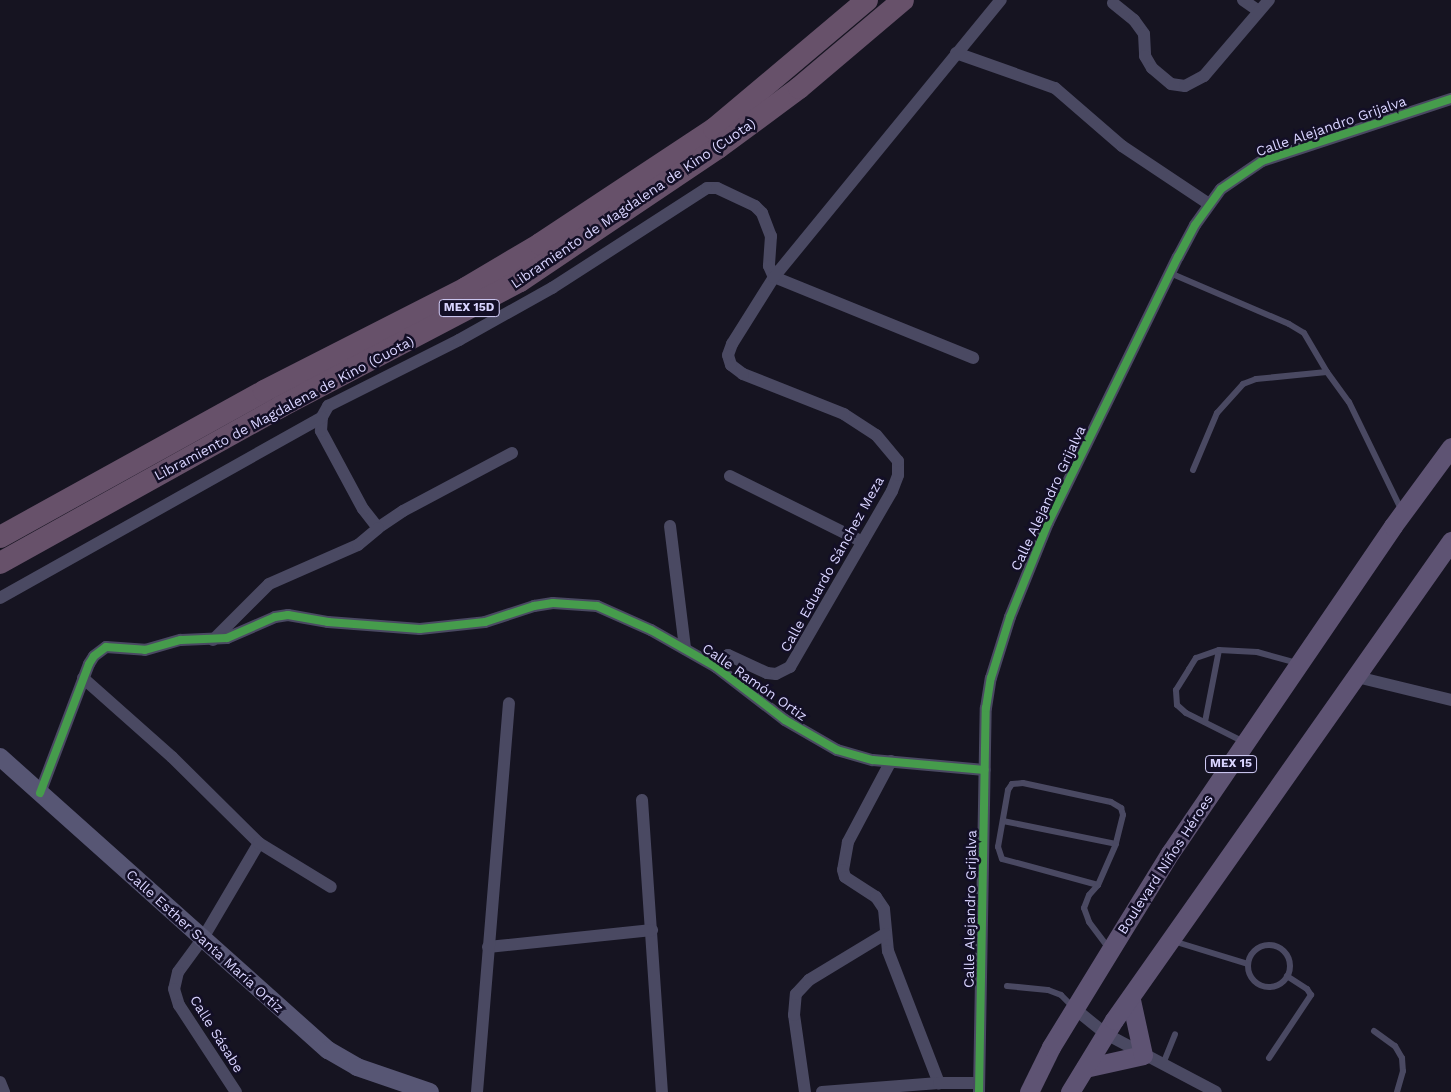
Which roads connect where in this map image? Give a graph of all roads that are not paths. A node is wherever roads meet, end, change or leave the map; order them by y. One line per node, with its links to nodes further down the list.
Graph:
1 (867, 0): 23 (highway, Libramiento de Magdalena de Kino (Cuota) / MEX 15D)
2 (903, 0): 26 (highway, Libramiento de Magdalena de Kino (Cuota) / MEX 15D)
3 (1001, 0): 8 (street)
4 (1243, 0): 7 (street)
5 (1269, 0): 7 (street)
6 (1113, 3): 7 (street)
7 (1259, 11)
8 (956, 53): 10 (street); 12 (street)
9 (1451, 100): 10 (street, Calle Alejandro Grijalva)
10 (1209, 204): 11 (street, Calle Alejandro Grijalva)
11 (1170, 273): 14 (lane); 42 (street, Calle Alejandro Grijalva)
12 (774, 277): 13 (street); 15 (street); 25 (street, Calle Eduardo Sánchez Meza)
13 (973, 358)
14 (1327, 372): 18 (lane); 20 (lane)
15 (322, 417): 22 (street); 27 (street)
16 (1451, 447): 20 (main road, Boulevard Niños Héroes / MEX 15)
17 (512, 453): 22 (street)
18 (1193, 470)
19 (730, 476): 25 (street)
20 (1403, 513): 31 (main road, Boulevard Niños Héroes / MEX 15)
21 (670, 526): 29 (street, Calle Ramón Ortiz)
22 (378, 528): 28 (street)
23 (0, 537)
24 (1451, 541): 33 (main road)
25 (863, 542): 32 (street, Calle Eduardo Sánchez Meza)
26 (0, 563)
27 (0, 598)
28 (213, 640): 29 (street); 34 (street)
29 (685, 648): 32 (street, Calle Ramón Ortiz)
30 (1219, 650): 31 (lane); 37 (lane); 37 (lane)
31 (1299, 664): 38 (main road, Boulevard Niños Héroes / MEX 15)
32 (716, 667): 40 (street, Calle Ramón Ortiz)
33 (1357, 677): 35 (street); 53 (main road)
34 (83, 678): 43 (street); 46 (street)
35 (1451, 700)
36 (509, 703): 54 (street)
37 (1205, 722): 38 (lane)
38 (1245, 743): 55 (main road, Boulevard Niños Héroes / MEX 15)
39 (0, 757): 41 (street, Calle Esther Santa María Ortiz)
40 (890, 762): 42 (street, Calle Ramón Ortiz); 51 (street)
41 (6, 770): 43 (street, Calle Esther Santa María Ortiz)
42 (985, 770): 70 (street, Calle Alejandro Grijalva)
43 (40, 793): 52 (street, Calle Esther Santa María Ortiz)
44 (642, 800): 50 (street)
45 (1003, 821): 47 (lane); 47 (lane); 48 (lane)
46 (259, 843): 49 (street); 52 (street, Calle Sásabe)
47 (1116, 844): 48 (lane)
48 (1098, 885): 55 (lane)
49 (331, 887)
50 (652, 930): 54 (street); 75 (street)
51 (885, 934): 69 (street); 76 (street)
52 (203, 938): 72 (street, Calle Sásabe); 73 (street, Calle Esther Santa María Ortiz)
53 (1172, 940): 56 (lane); 59 (main road)
54 (488, 947): 74 (street)
55 (1110, 950): 60 (main road, Boulevard Niños Héroes / MEX 15)
56 (1248, 964): 57 (lane); 57 (lane)
57 (1287, 976): 65 (lane)
58 (1007, 986): 60 (lane)
59 (1131, 1000): 62 (main road); 64 (main road)
60 (1075, 1009): 62 (street); 78 (main road, Boulevard Niños Héroes / MEX 15)
61 (1374, 1031): 81 (lane)
62 (1106, 1034): 64 (street); 67 (main road)
63 (1175, 1034): 66 (lane)
64 (1143, 1054): 66 (street); 67 (main road)
65 (1269, 1058)
66 (1163, 1064): 80 (street)
67 (1085, 1068): 79 (main road)
68 (0, 1082): 71 (street)
69 (939, 1082): 70 (street); 77 (street)
70 (980, 1088)
71 (4, 1092)
72 (236, 1092)
73 (430, 1092)
74 (477, 1092)
75 (662, 1092)
76 (805, 1092)
77 (822, 1092)
78 (1029, 1092)
79 (1070, 1092)
80 (1216, 1092)
81 (1396, 1092)

